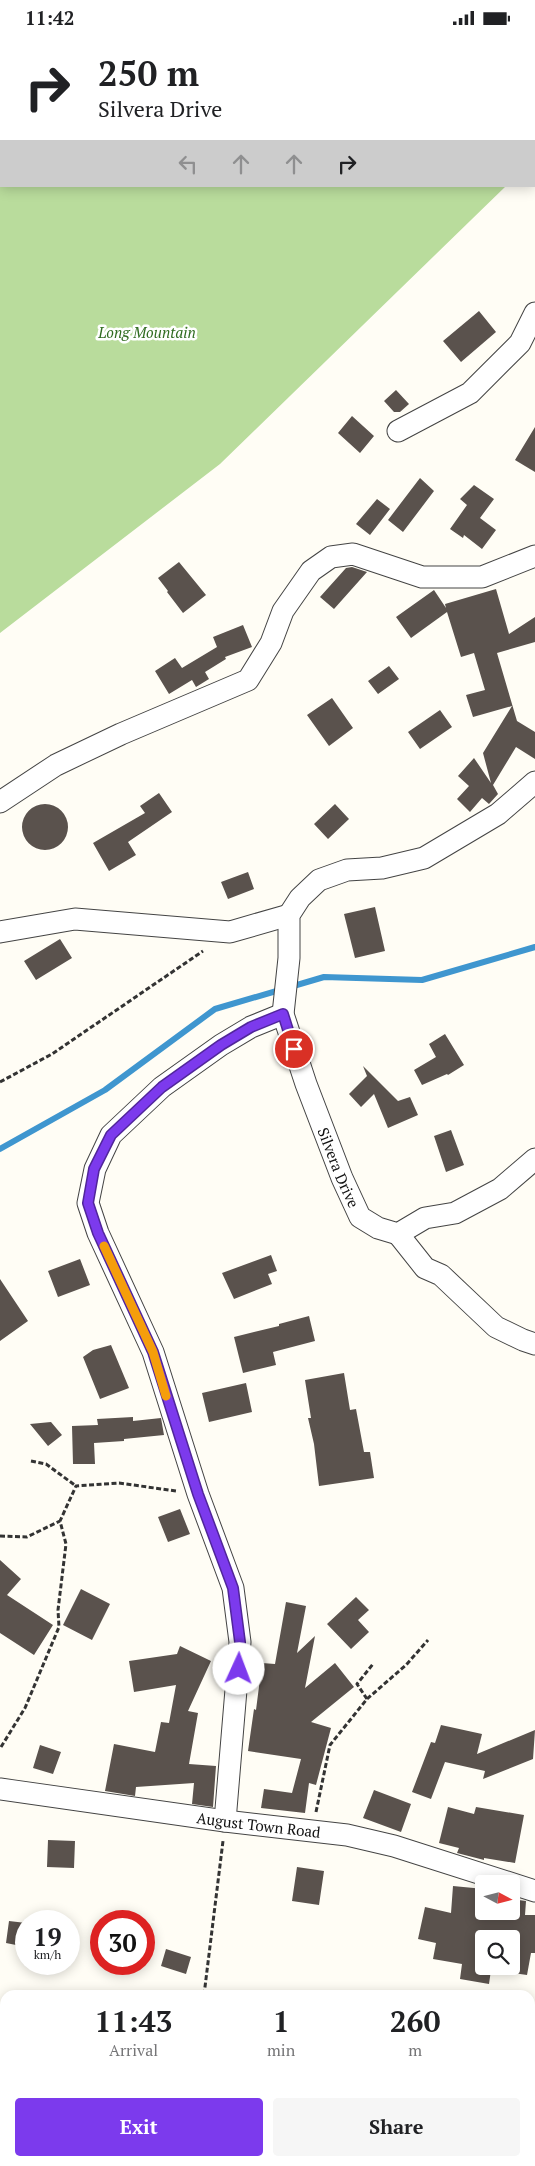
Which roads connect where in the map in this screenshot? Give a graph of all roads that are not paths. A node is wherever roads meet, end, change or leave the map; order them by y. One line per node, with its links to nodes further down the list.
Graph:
1 (535, 313): 2 (street)
2 (398, 431)
3 (535, 556): 5 (street)
4 (535, 783): 6 (street)
5 (0, 802)
6 (289, 915): 7 (street); 8 (street)
7 (0, 932)
8 (284, 1005): 10 (street, Silvera Drive); 13 (street)
9 (535, 1159): 10 (street)
10 (398, 1235): 11 (street)
11 (535, 1344)
12 (0, 1789): 13 (street, August Town Road)
13 (225, 1821): 14 (street, August Town Road)
14 (535, 1891)

